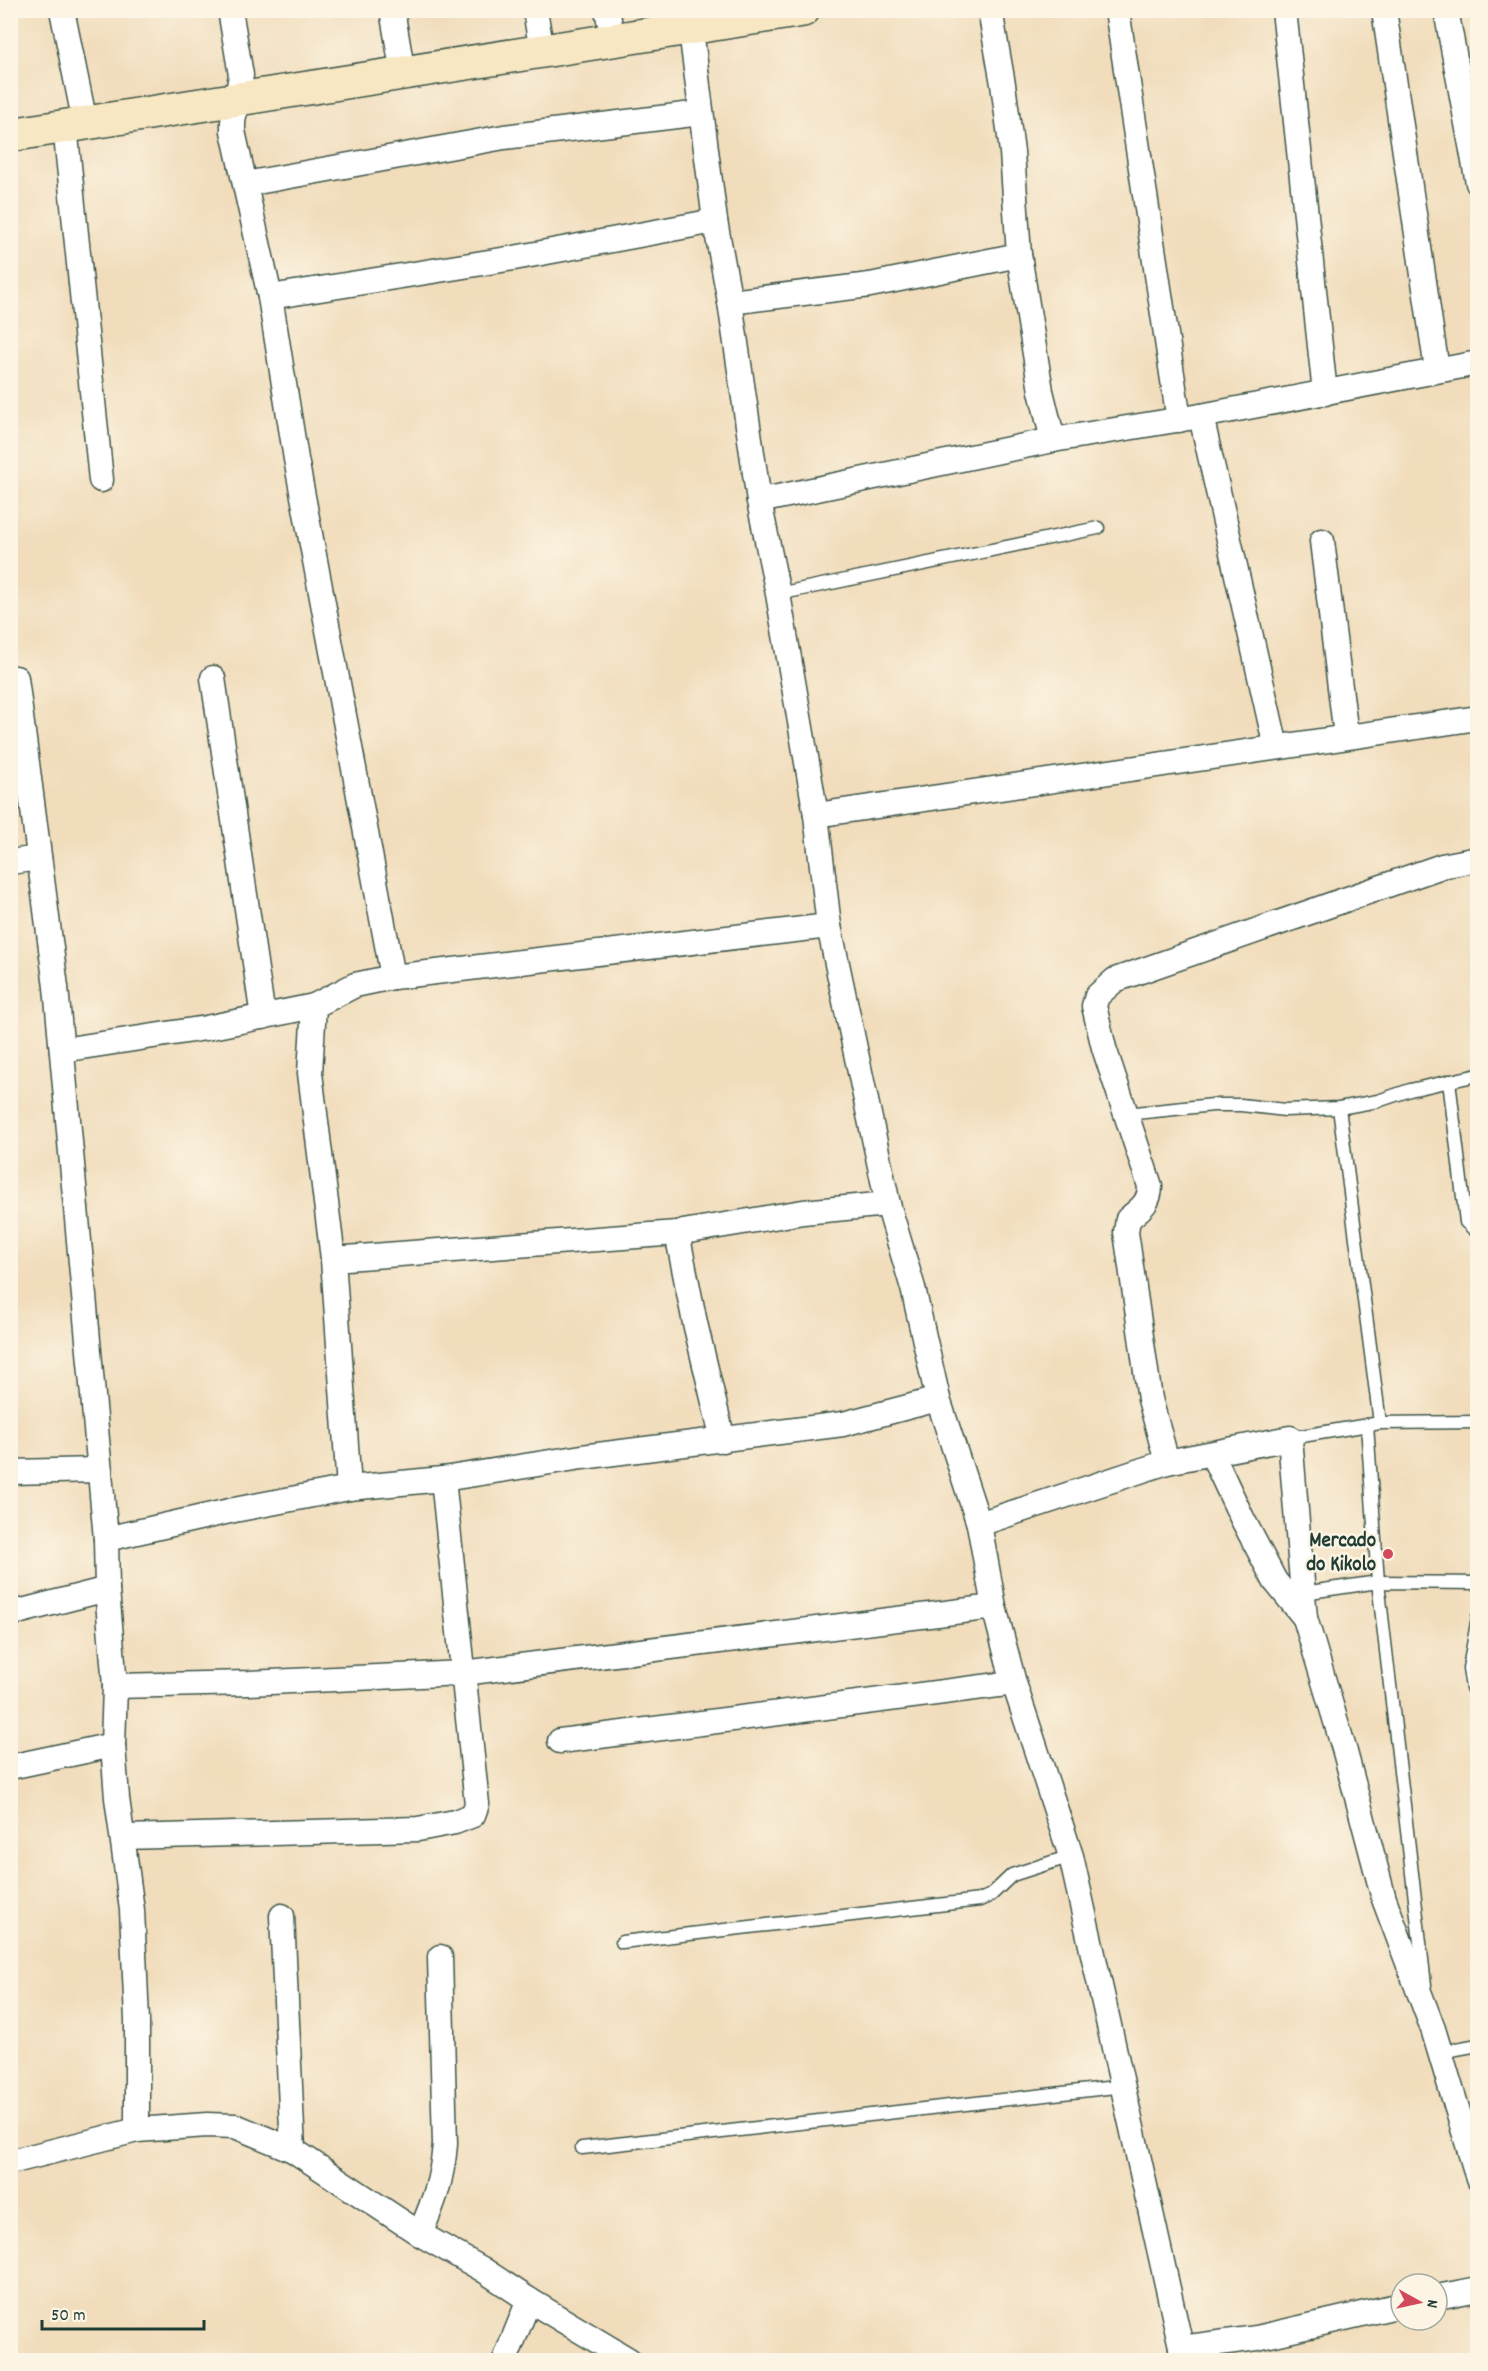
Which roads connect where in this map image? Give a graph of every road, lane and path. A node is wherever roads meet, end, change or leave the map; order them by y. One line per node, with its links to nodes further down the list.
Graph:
1 (62, 10): 17 (street)
2 (230, 10): 15 (street)
3 (392, 10): 14 (street)
4 (535, 10): 13 (street)
5 (802, 10): 12 (street)
6 (990, 10): 22 (street)
7 (1118, 10): 28 (street)
8 (1284, 10): 27 (street)
9 (1384, 10): 26 (street)
10 (1446, 10): 19 (street)
11 (610, 25): 12 (street); 13 (street)
12 (691, 30): 16 (street)
13 (542, 52): 14 (street)
14 (403, 74): 15 (street)
15 (237, 100): 17 (street); 20 (street)
16 (701, 113): 20 (street); 21 (street)
17 (75, 125): 18 (street); 30 (street)
18 (10, 135)
19 (1478, 183)
20 (246, 184): 23 (street)
21 (716, 221): 23 (street); 24 (street)
22 (1018, 255): 24 (street); 29 (street)
23 (270, 297): 45 (street)
24 (730, 302): 31 (street)
25 (1478, 363): 26 (street)
26 (1437, 370): 27 (street)
27 (1325, 393): 28 (street)
28 (1190, 418): 29 (street); 39 (street)
29 (1053, 440): 31 (street)
30 (101, 480)
31 (759, 501): 34 (street)
32 (1098, 528): 34 (lane)
33 (1322, 541): 38 (street)
34 (778, 594): 40 (street)
35 (16, 678): 41 (street)
36 (213, 678): 47 (street)
37 (1478, 718): 38 (street)
38 (1346, 736): 39 (street)
39 (1276, 747): 40 (street)
40 (816, 815): 44 (street)
41 (39, 858): 43 (street); 48 (street)
42 (1478, 859): 52 (street)
43 (10, 862)
44 (829, 926): 45 (street); 53 (street)
45 (393, 977): 46 (street)
46 (314, 1006): 47 (street); 56 (street)
47 (262, 1017): 48 (street)
48 (62, 1050): 65 (street)
49 (1478, 1075): 50 (lane)
50 (1449, 1081): 51 (lane); 55 (lane)
51 (1339, 1108): 52 (lane); 59 (lane)
52 (1126, 1114): 64 (street)
53 (888, 1204): 54 (street); 57 (street)
54 (677, 1233): 56 (street); 62 (street)
55 (1478, 1233)
56 (333, 1259): 68 (street)
57 (938, 1399): 62 (street); 69 (street)
58 (1478, 1422): 59 (lane)
59 (1380, 1423): 60 (lane)
60 (1367, 1425): 61 (lane); 71 (lane)
61 (1290, 1438): 63 (street); 74 (street)
62 (723, 1440): 67 (street)
63 (1212, 1454): 64 (street); 78 (street)
64 (1167, 1462): 69 (street)
65 (100, 1470): 66 (street); 70 (street)
66 (10, 1472)
67 (443, 1479): 68 (street); 79 (street)
68 (350, 1488): 70 (street)
69 (979, 1524): 75 (street)
70 (106, 1539): 73 (street)
71 (1378, 1582): 72 (lane); 74 (lane); 91 (lane)
72 (1478, 1583)
73 (107, 1589): 76 (street); 81 (street)
74 (1303, 1593): 78 (street)
75 (994, 1607): 79 (street); 80 (street)
76 (10, 1614)
77 (1478, 1617): 82 (lane)
78 (1305, 1618): 91 (street)
79 (463, 1673): 81 (street); 86 (street)
80 (1014, 1683): 83 (street); 87 (street)
81 (115, 1686): 84 (street)
82 (1478, 1690)
83 (560, 1741)
84 (113, 1745): 85 (street); 86 (street)
85 (10, 1767)
86 (124, 1838): 95 (street)
87 (1071, 1856): 89 (lane); 94 (street)
88 (282, 1916): 97 (street)
89 (622, 1942)
90 (440, 1957): 100 (street)
91 (1429, 2019): 93 (street)
92 (1478, 2045): 93 (lane)
93 (1440, 2052): 99 (street)
94 (1124, 2086): 96 (lane); 105 (street)
95 (137, 2130): 97 (street); 98 (street)
96 (582, 2148)
97 (293, 2150): 100 (street)
98 (10, 2162)
99 (1478, 2178)
100 (420, 2234): 103 (street)
101 (1478, 2289): 102 (street)
102 (1449, 2295)
103 (529, 2300): 106 (street); 107 (street)
104 (1389, 2308): 105 (street)
105 (1183, 2354)
106 (505, 2361)
107 (629, 2361)

